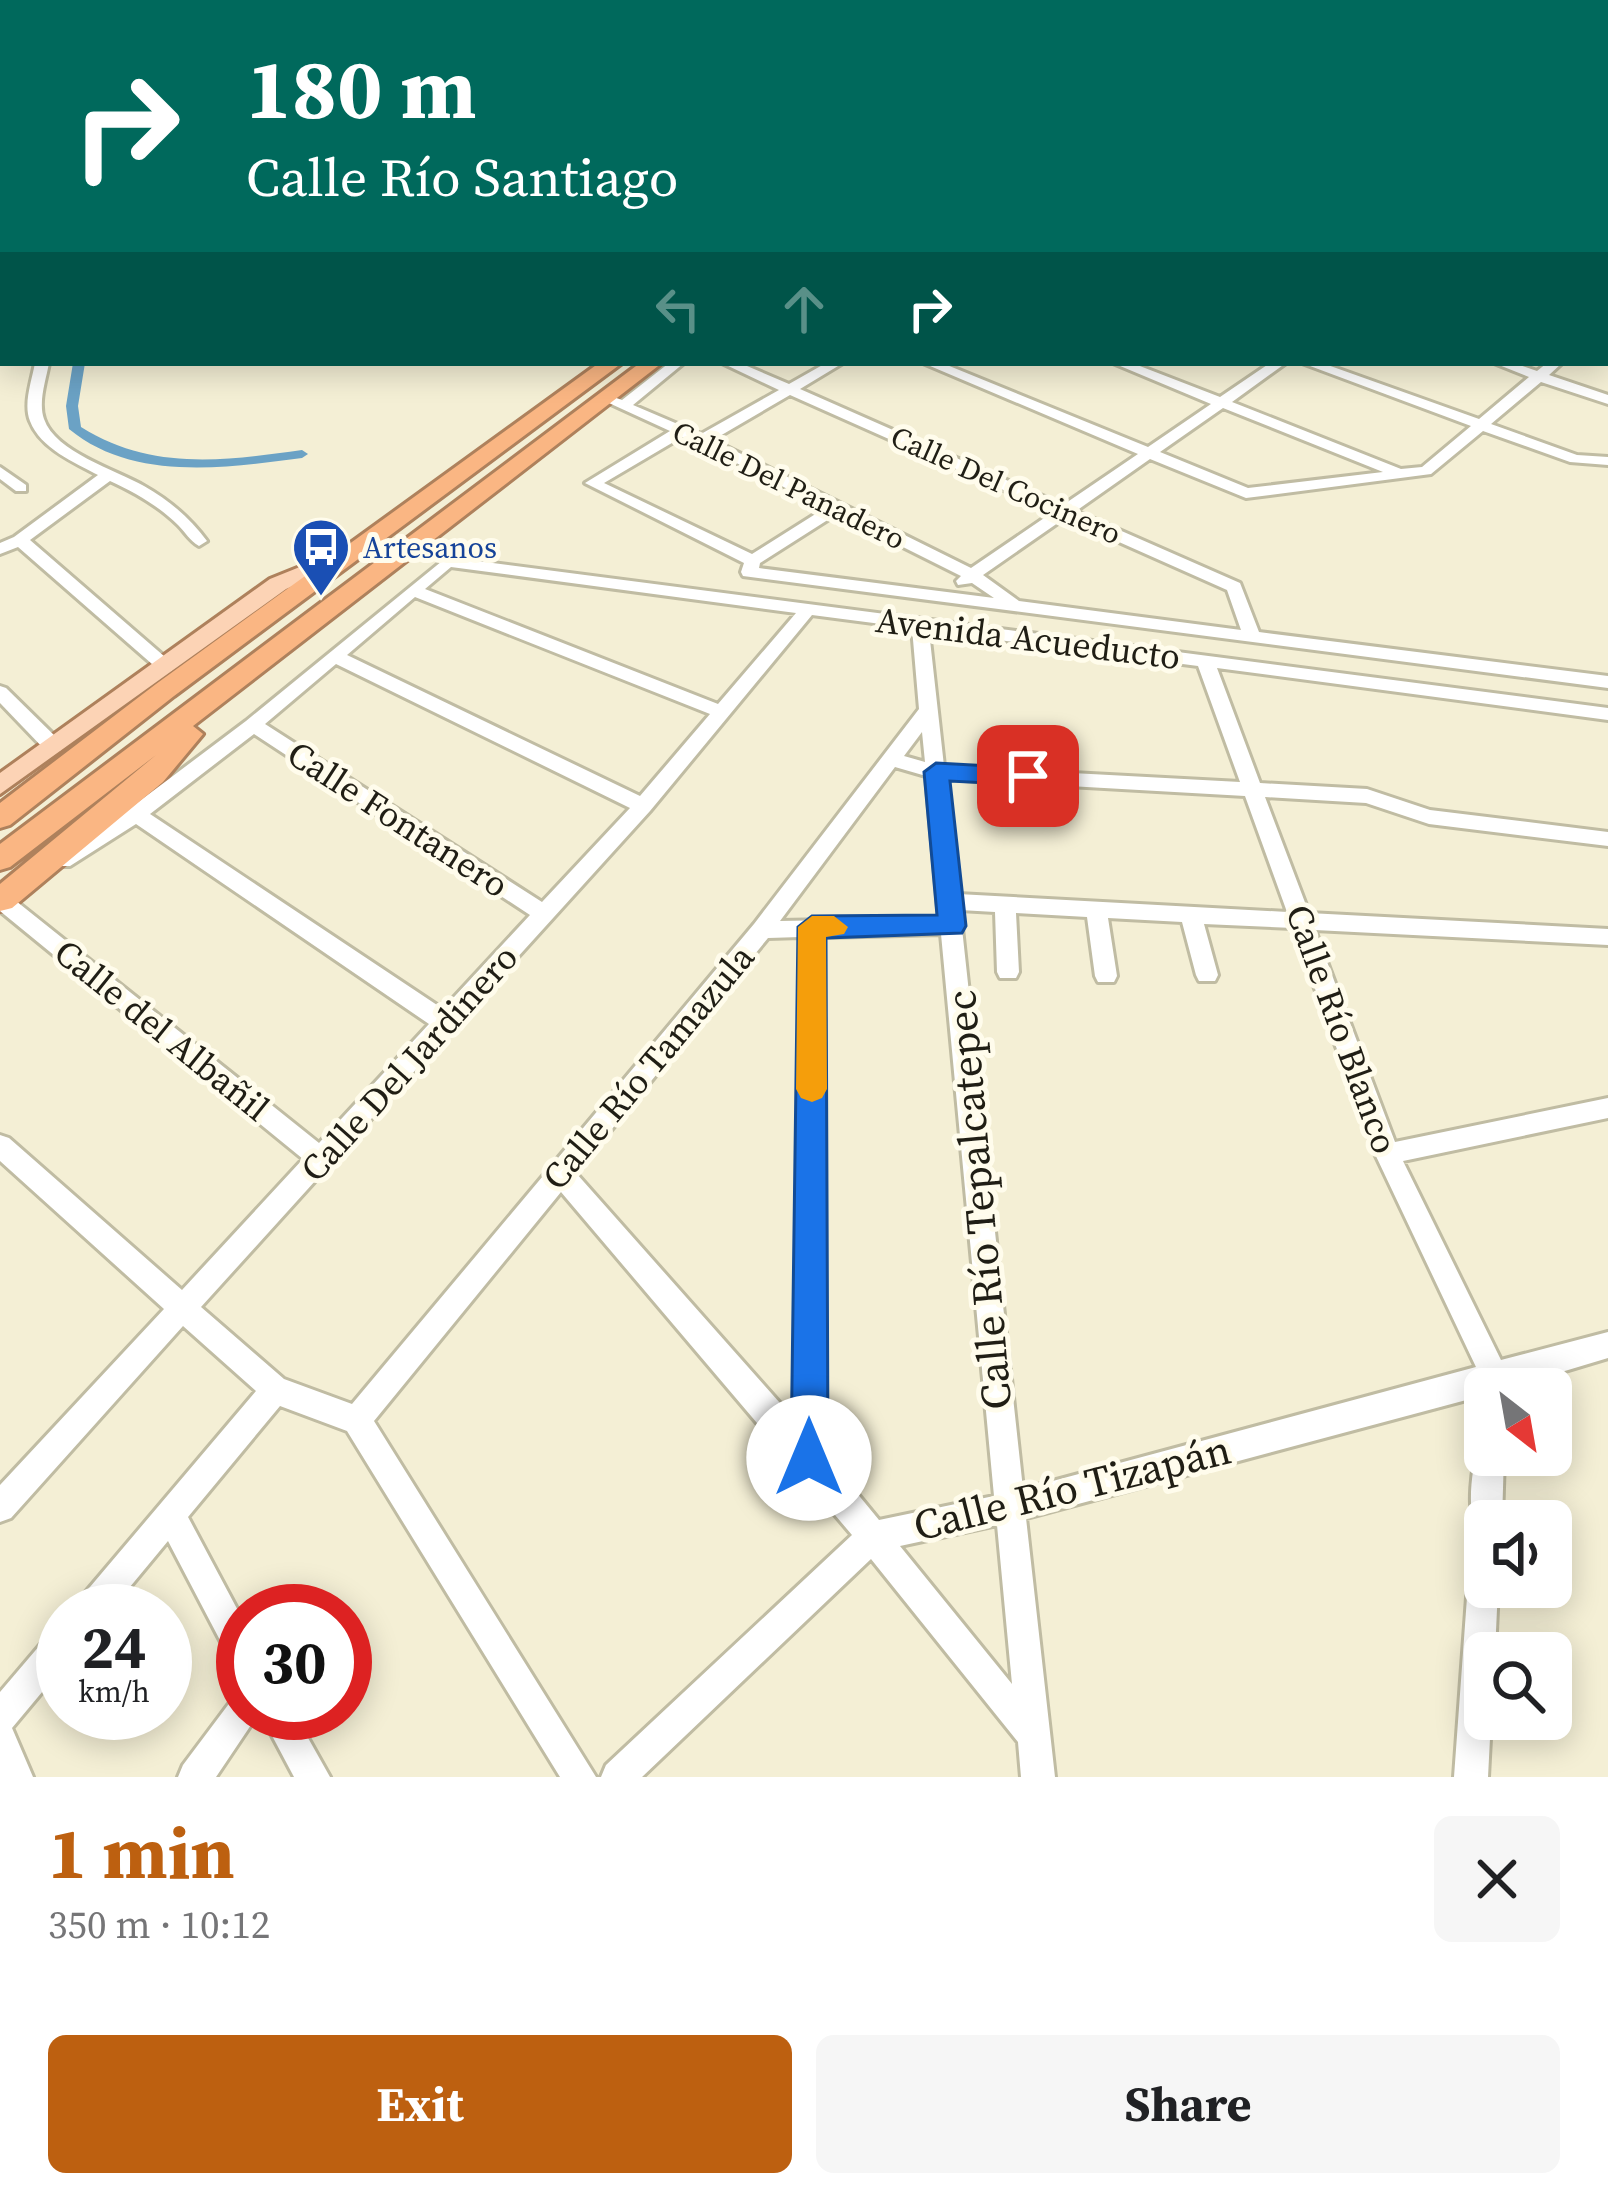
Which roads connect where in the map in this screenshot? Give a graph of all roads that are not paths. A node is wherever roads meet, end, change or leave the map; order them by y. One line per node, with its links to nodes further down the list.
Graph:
1 (41, 366): 24 (street)
2 (608, 366): 30 (highway)
3 (649, 366): 16 (highway)
4 (672, 366): 16 (street)
5 (736, 366): 14 (street, Calle Del Cocinero)
6 (831, 366): 14 (street)
7 (937, 366): 21 (street)
8 (1128, 366): 17 (street)
9 (1275, 366): 17 (street)
10 (1317, 366): 18 (street)
11 (1510, 366): 13 (street)
12 (1551, 366): 13 (street)
13 (1539, 376): 15 (street); 18 (street)
14 (791, 388): 20 (street); 26 (street, Calle Del Cocinero)
15 (1608, 400)
16 (614, 402): 19 (street, Calle Del Panadero); 43 (highway)
17 (1222, 402): 21 (street); 23 (street)
18 (1481, 425): 22 (street); 23 (street)
19 (674, 435): 20 (street, Calle Del Panadero); 31 (street, Avenida Acueducto)
20 (702, 440): 25 (street, Calle Del Panadero)
21 (1146, 454): 23 (street); 26 (street)
22 (1608, 461)
23 (1402, 473)
24 (108, 475): 27 (street); 28 (street)
25 (837, 507): 31 (street); 32 (street, Calle Del Panadero)
26 (1063, 511): 32 (street); 38 (street, Calle Del Cocinero)
27 (20, 540): 29 (street); 41 (street)
28 (199, 541)
29 (0, 549)
30 (356, 550): 41 (main road); 56 (highway)
31 (751, 567): 34 (street, Avenida Acueducto)
32 (972, 575): 34 (street); 35 (street, Calle Del Panadero)
33 (417, 592): 36 (street, Avenida Acueducto); 39 (street); 46 (street)
34 (942, 598): 35 (street, Avenida Acueducto)
35 (1017, 607): 38 (street, Avenida Acueducto)
36 (808, 609): 37 (street, Avenida Acueducto); 46 (street, Calle Del Jardinero)
37 (920, 624): 40 (street, Avenida Acueducto); 45 (street, Calle Río Tepalcatepec)
38 (1252, 637): 42 (street, Avenida Acueducto)
39 (334, 656): 48 (street); 54 (street)
40 (1205, 661): 47 (street, Avenida Acueducto); 53 (street, Calle Río Blanco)
41 (166, 668): 49 (main road)
42 (1608, 682)
43 (235, 684): 58 (highway); 59 (highway)
44 (0, 692): 49 (street)
45 (930, 708): 50 (street, Calle Río Tamazula); 51 (street, Calle Río Tepalcatepec)
46 (724, 713): 54 (street, Calle Del Jardinero)
47 (1608, 714)
48 (253, 725): 55 (street); 62 (street, Calle Fontanero)
49 (53, 746): 52 (main road)
50 (890, 759): 51 (street); 67 (street, Calle Río Tamazula)
51 (936, 772): 53 (street); 63 (street, Calle Río Tepalcatepec)
52 (0, 785)
53 (1255, 788): 57 (street); 65 (street, Calle Río Blanco)
54 (643, 806): 62 (street, Calle Del Jardinero)
55 (136, 814): 59 (street); 72 (street)
56 (0, 818)
57 (1608, 839)
58 (0, 859)
59 (0, 901): 76 (street, Calle del Albañil)
60 (1005, 905): 61 (street); 63 (street); 69 (street)
61 (1096, 909): 64 (street); 71 (street)
62 (543, 913): 72 (street, Calle Del Jardinero)
63 (951, 914): 66 (street); 87 (street, Calle Río Tepalcatepec)
64 (1191, 914): 65 (street); 70 (street)
65 (1300, 919): 68 (street); 75 (street, Calle Río Blanco)
66 (812, 927): 67 (street); 85 (street)
67 (762, 930): 77 (street, Calle Río Tamazula)
68 (1608, 937)
69 (1008, 973)
70 (1207, 975)
71 (1106, 976)
72 (446, 1022): 76 (street, Calle Del Jardinero)
73 (1608, 1108): 75 (street)
74 (0, 1146): 78 (street)
75 (1387, 1154): 80 (street, Calle Río Blanco)
76 (322, 1160): 78 (street, Calle Del Jardinero)
77 (560, 1173): 84 (street, Calle Río Tamazula); 85 (street)
78 (184, 1309): 82 (street); 86 (street, Calle Del Jardinero)
79 (1608, 1345): 81 (street, Calle Río Tizapán)
80 (1486, 1368)
81 (1537, 1368)
82 (275, 1390): 84 (street); 88 (street)
83 (1464, 1390): 87 (street, Calle Río Tizapán)
84 (357, 1420): 102 (street)
85 (809, 1458): 89 (street)
86 (0, 1508)
87 (1007, 1508): 89 (street, Calle Río Tizapán); 95 (street, Calle Río Tepalcatepec)
88 (171, 1515): 90 (street); 91 (street)
89 (872, 1537): 95 (street); 103 (street, Calle Río Tizapán)
90 (113, 1584)
91 (216, 1601)
92 (1482, 1608): 105 (street)
93 (36, 1674): 94 (street)
94 (0, 1717)
95 (1034, 1736): 104 (street, Calle Río Tepalcatepec)
96 (0, 1738): 99 (street)
97 (223, 1740): 100 (street)
98 (292, 1740): 101 (street)
99 (16, 1777)
100 (195, 1777)
101 (313, 1777)
102 (579, 1777)
103 (619, 1777)
104 (1038, 1777)
105 (1471, 1777)

